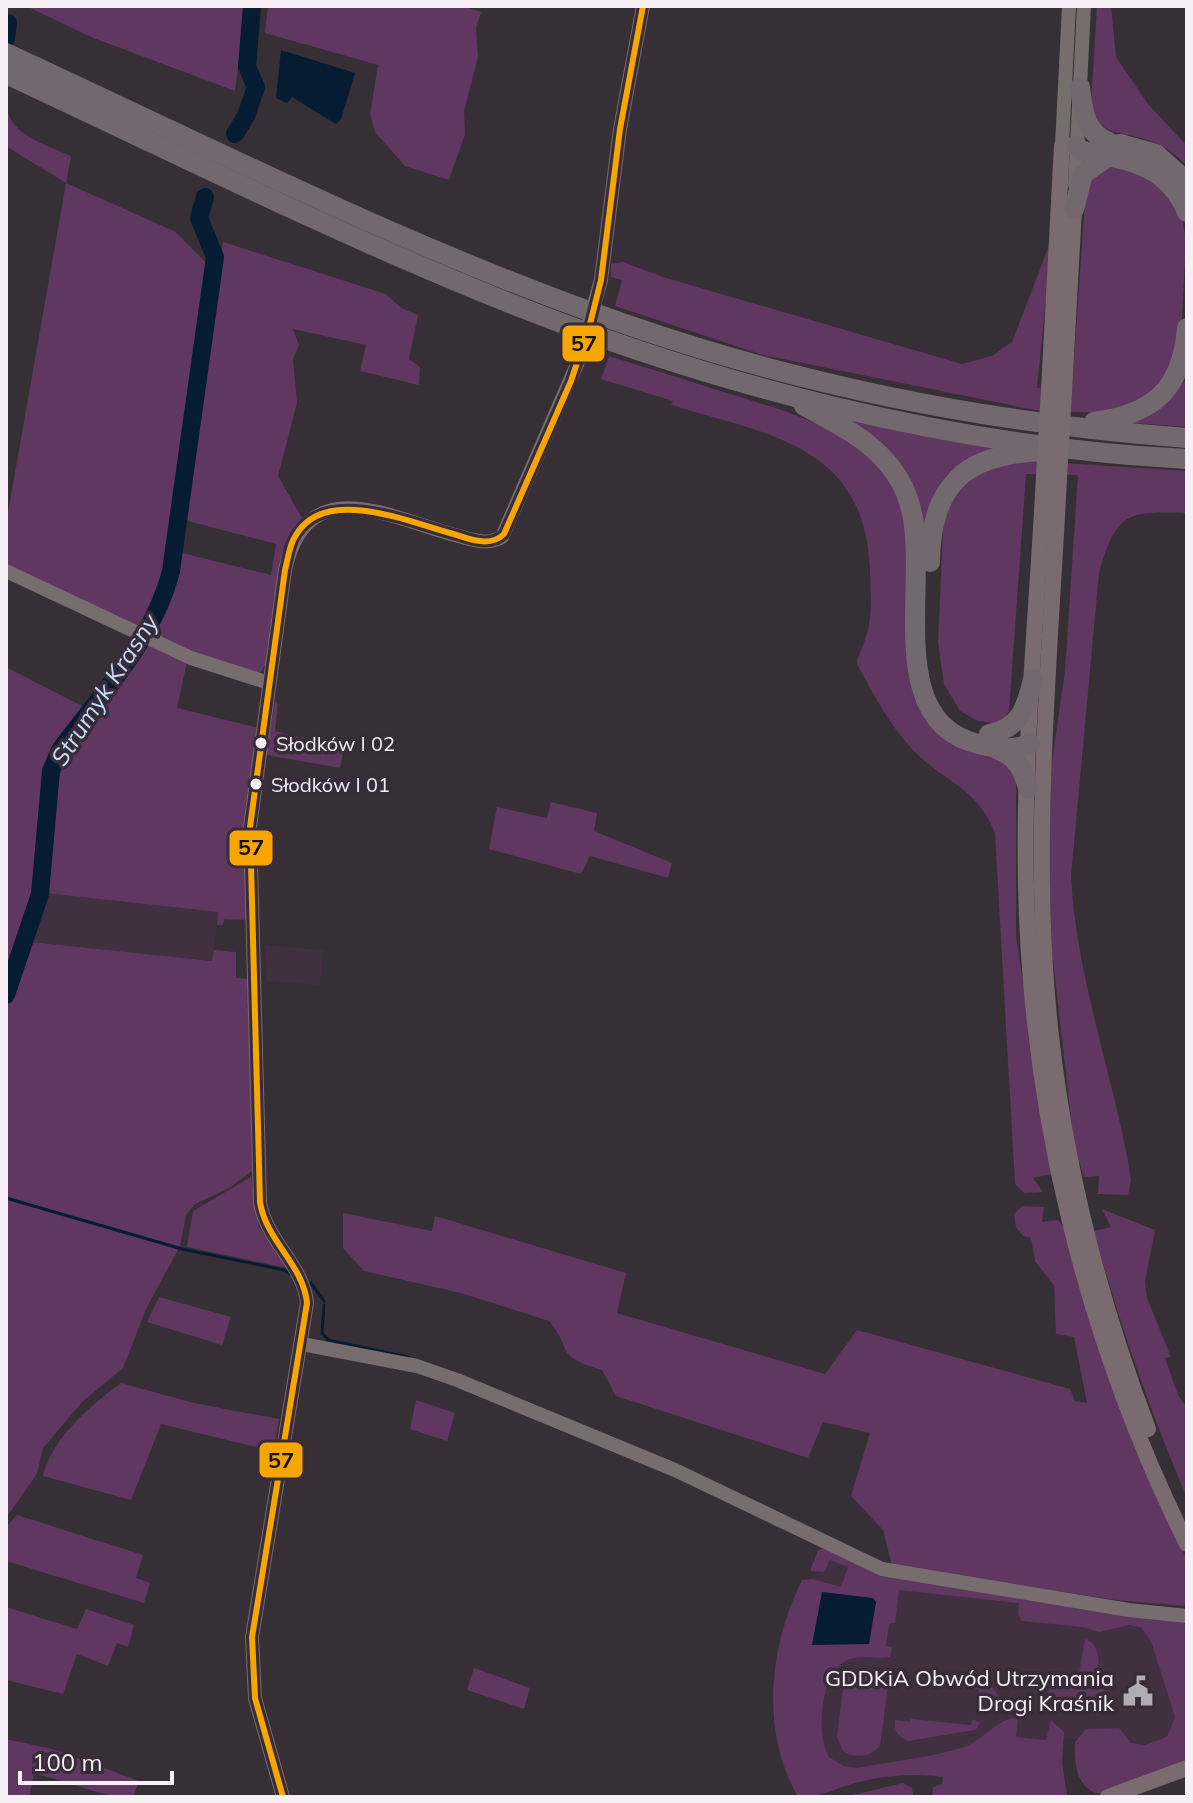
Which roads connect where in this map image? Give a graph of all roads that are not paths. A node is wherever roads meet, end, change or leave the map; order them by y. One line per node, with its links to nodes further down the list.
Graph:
1 (643, 6): 21 (street, bridge)
2 (1069, 6): 6 (street)
3 (1084, 6): 5 (street)
4 (12, 66): 12 (highway); 14 (highway)
5 (1080, 87): 6 (street); 7 (highway)
6 (1069, 145): 7 (highway); 9 (street); 13 (main road)
7 (1109, 148): 8 (highway); 9 (highway); 10 (highway)
8 (1187, 182)
9 (1074, 209): 13 (main road)
10 (1187, 212)
11 (1187, 328): 14 (highway)
12 (769, 388): 16 (highway); 22 (highway)
13 (1056, 391): 18 (main road, bridge)
14 (1067, 426): 15 (highway)
15 (1187, 438)
16 (1092, 450): 17 (highway); 22 (highway)
17 (1187, 459)
18 (1052, 477): 20 (main road); 23 (main road)
19 (6, 571): 21 (street)
20 (1033, 679): 22 (highway); 23 (main road)
21 (269, 683): 25 (street)
22 (989, 740): 23 (highway); 24 (highway)
23 (1038, 743): 24 (main road); 26 (main road)
24 (1028, 788): 27 (main road)
25 (302, 1344): 28 (street); 30 (street)
26 (1187, 1519)
27 (1187, 1544)
28 (1187, 1616)
29 (1187, 1768): 31 (main road)
30 (283, 1797)
31 (1108, 1797)

